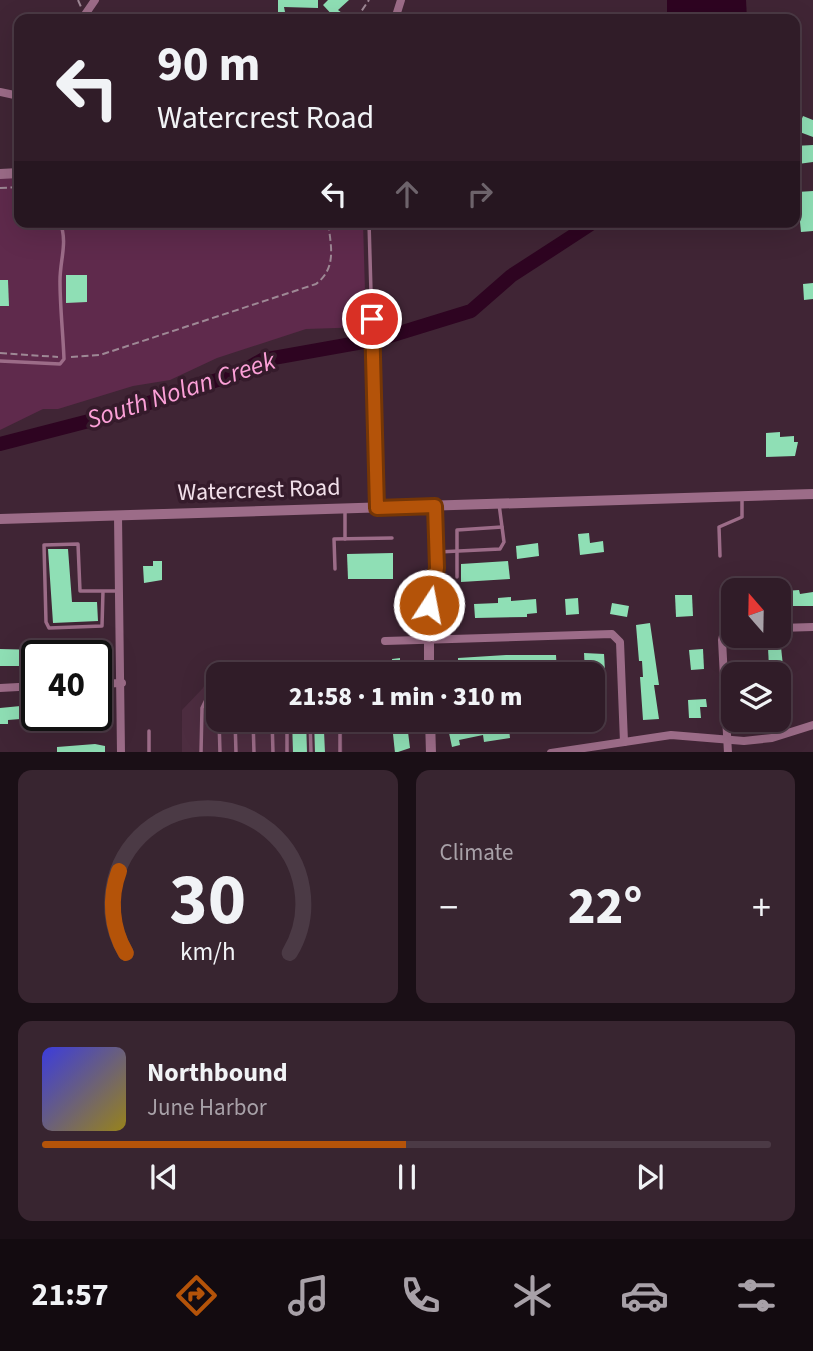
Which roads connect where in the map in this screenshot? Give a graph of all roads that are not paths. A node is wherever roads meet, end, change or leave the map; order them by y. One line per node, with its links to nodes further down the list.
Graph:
1 (62, 228): 3 (lane)
2 (369, 228): 9 (lane)
3 (0, 361)
4 (813, 494): 5 (street, Watercrest Road)
5 (742, 495): 6 (street, Watercrest Road); 17 (lane)
6 (499, 504): 7 (street, Watercrest Road); 12 (lane)
7 (435, 506): 9 (street, Watercrest Road); 16 (street)
8 (345, 508): 9 (street, Watercrest Road); 10 (street, Watercrest Road); 14 (lane)
9 (377, 508)
10 (118, 516): 11 (street, Watercrest Road); 21 (street)
11 (0, 519)
12 (502, 527): 15 (lane); 15 (lane)
13 (392, 538): 14 (lane)
14 (345, 539): 18 (lane)
15 (456, 551): 16 (lane); 19 (lane)
16 (436, 552): 24 (street)
17 (720, 556)
18 (335, 569)
19 (457, 577)
20 (103, 591): 20 (lane); 21 (lane)
21 (120, 592): 29 (street)
22 (813, 627): 23 (street)
23 (791, 628)
24 (429, 640): 25 (street); 27 (street); 44 (street)
25 (386, 641)
26 (722, 648): 43 (street)
27 (429, 662)
28 (112, 683): 29 (street)
29 (122, 683): 45 (street)
30 (21, 687): 31 (street)
31 (0, 688)
32 (206, 700): 47 (lane)
33 (813, 725): 43 (street)
34 (149, 731): 46 (lane)
35 (219, 732): 48 (lane)
36 (235, 732): 49 (lane)
37 (253, 732): 50 (lane)
38 (272, 732): 51 (lane)
39 (287, 732): 52 (lane)
40 (310, 732): 53 (lane)
41 (340, 732): 54 (lane)
42 (430, 732): 55 (street)
43 (727, 739): 44 (street); 57 (street)
44 (624, 742): 56 (street)
45 (121, 752)
46 (149, 752)
47 (201, 752)
48 (220, 752)
49 (236, 752)
50 (254, 752)
51 (272, 752)
52 (288, 752)
53 (311, 752)
54 (340, 752)
55 (430, 752)
56 (551, 752)
57 (727, 752)

